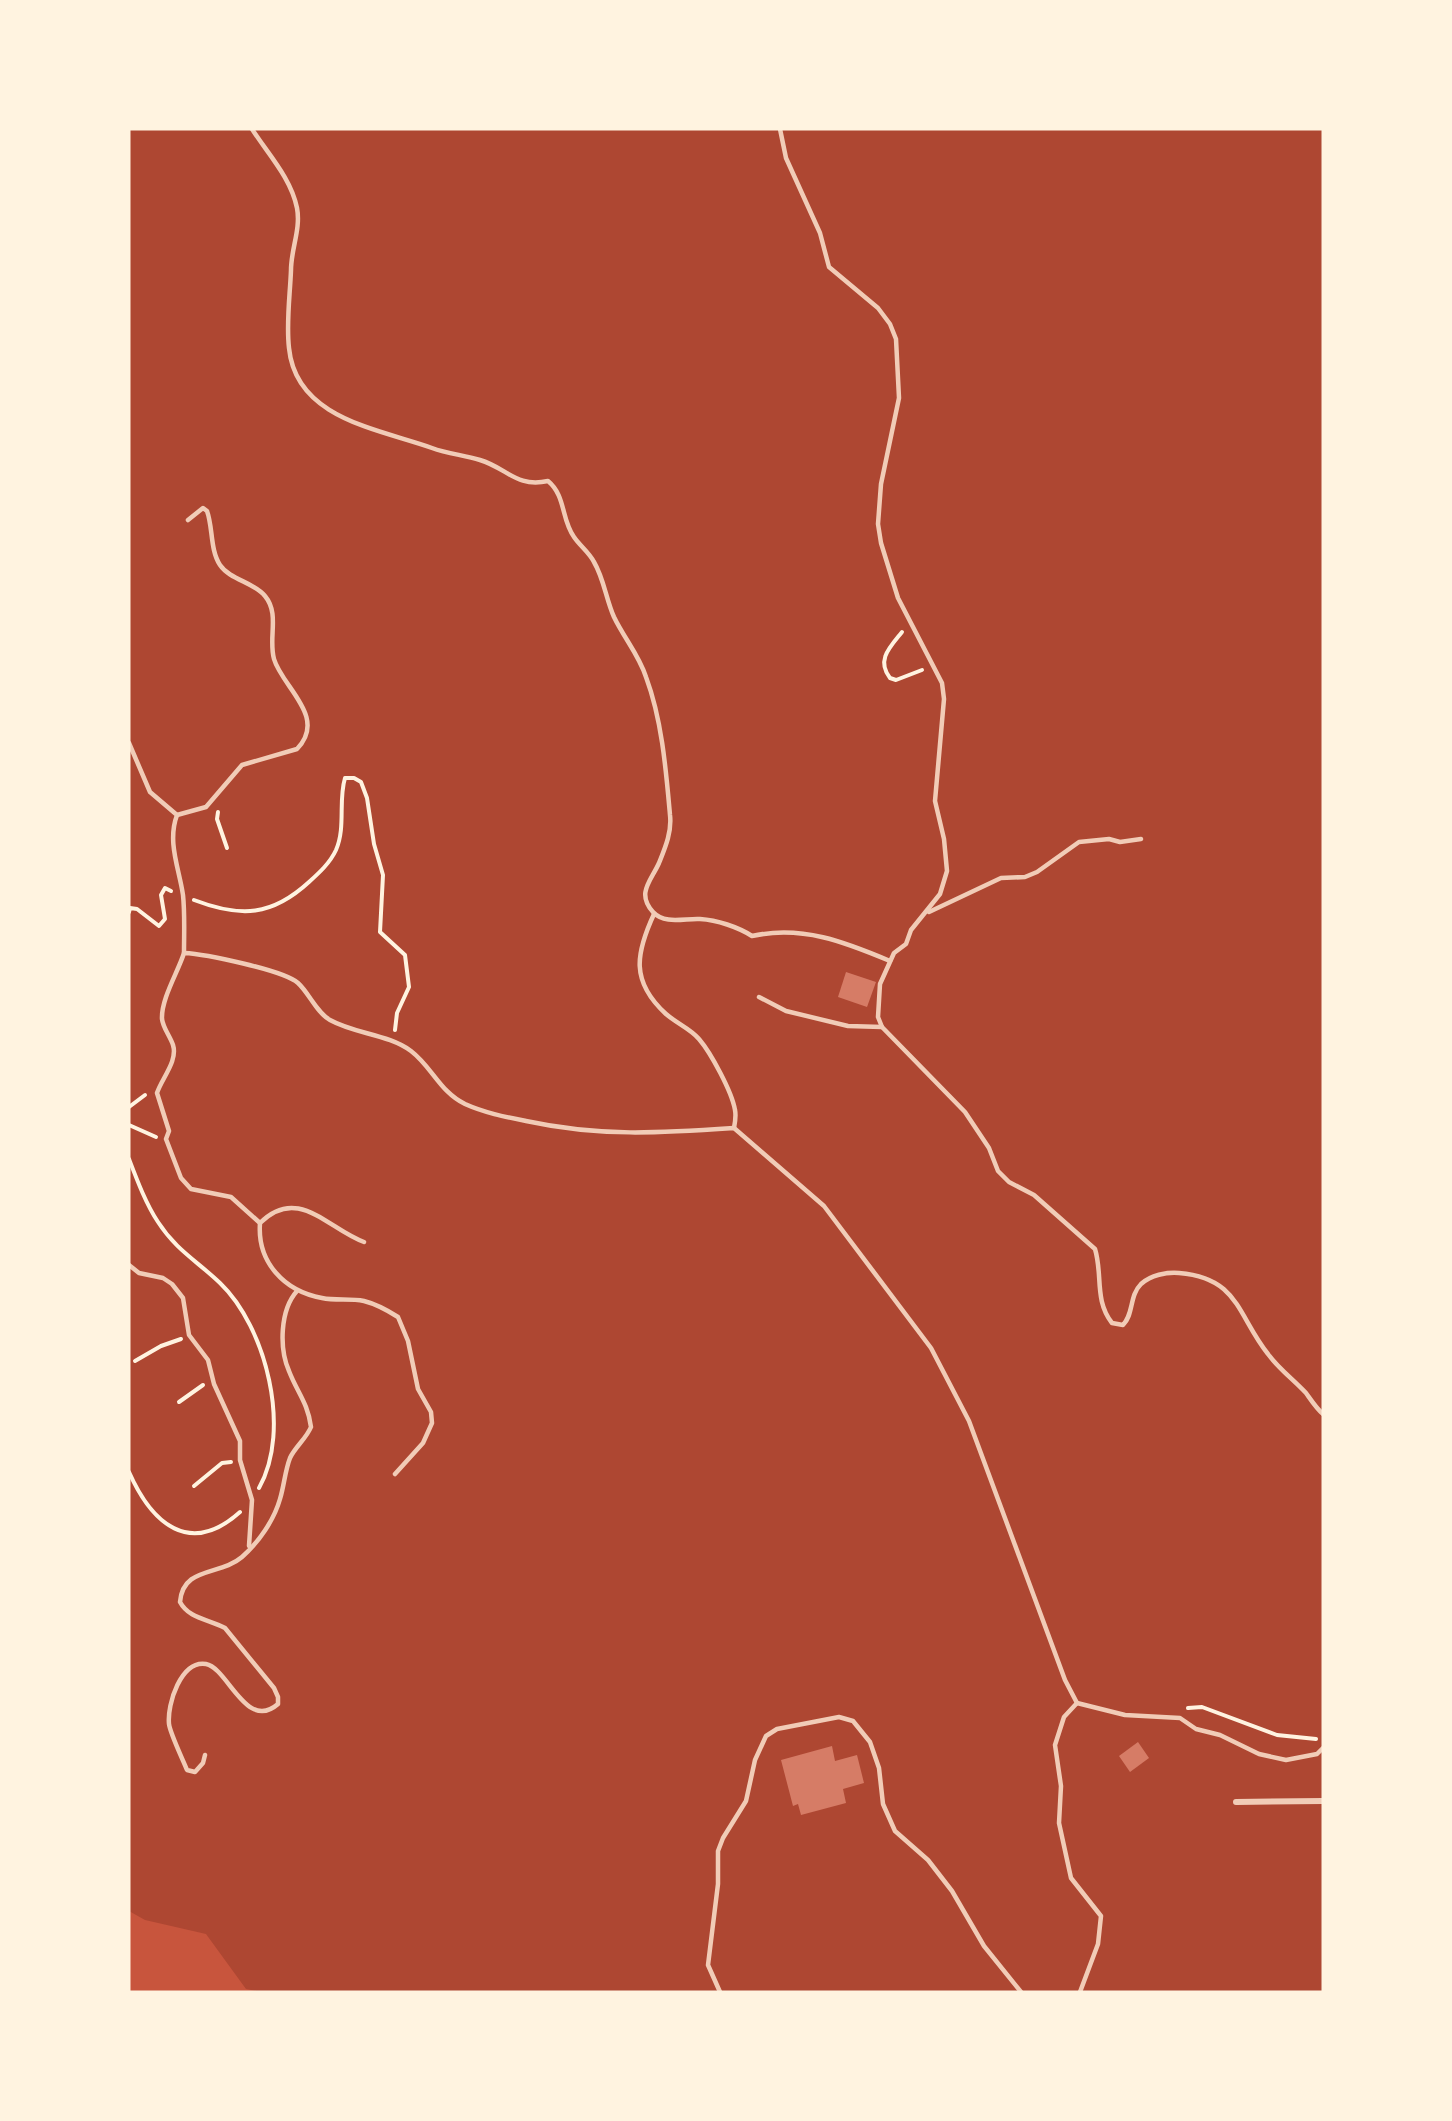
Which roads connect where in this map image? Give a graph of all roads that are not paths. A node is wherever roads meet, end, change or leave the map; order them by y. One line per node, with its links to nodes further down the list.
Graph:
1 (252, 129): 7 (lane)
2 (780, 129): 8 (lane)
3 (188, 520): 5 (lane)
4 (129, 743): 5 (lane)
5 (177, 815): 9 (lane)
6 (1141, 839): 8 (lane)
7 (654, 914): 10 (lane); 13 (lane)
8 (926, 914): 10 (lane)
9 (184, 953): 13 (lane); 14 (lane)
10 (891, 962): 12 (lane)
11 (759, 997): 12 (lane)
12 (882, 1027): 18 (lane)
13 (734, 1128): 21 (lane)
14 (260, 1223): 15 (lane); 17 (lane)
15 (364, 1242)
16 (129, 1265): 20 (lane)
17 (297, 1292): 19 (lane); 20 (lane)
18 (1323, 1414)
19 (395, 1474)
20 (248, 1548): 23 (lane)
21 (1077, 1703): 22 (lane); 28 (lane)
22 (1323, 1748)
23 (204, 1755)
24 (1323, 1801): 25 (street)
25 (1236, 1803)
26 (720, 1992): 27 (lane)
27 (1021, 1992)
28 (1080, 1992)

